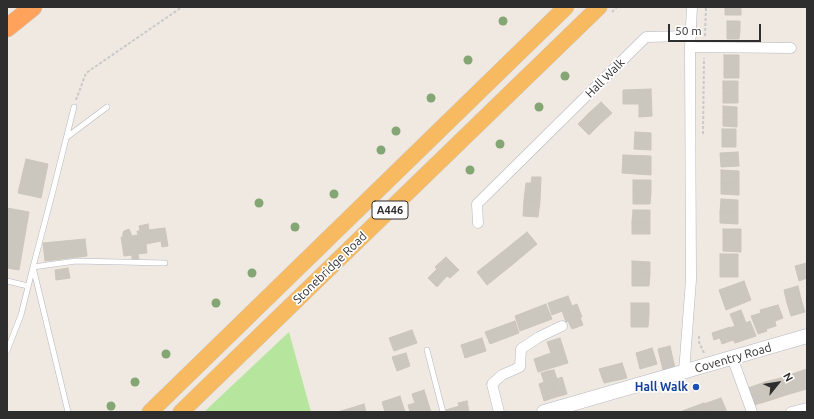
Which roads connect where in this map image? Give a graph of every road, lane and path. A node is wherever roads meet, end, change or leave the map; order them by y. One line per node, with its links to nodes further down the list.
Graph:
1 (33, 7): 6 (highway)
2 (182, 7): 10 (path)
3 (566, 7): 26 (highway, Stonebridge Road / A446)
4 (599, 7): 27 (highway, Stonebridge Road / A446)
5 (692, 7): 7 (street)
6 (7, 28)
7 (691, 36): 8 (street); 13 (street, Hall Walk)
8 (690, 47): 9 (street); 23 (street)
9 (791, 48)
10 (74, 107): 12 (lane)
11 (107, 107): 12 (lane)
12 (67, 137): 15 (lane)
13 (478, 223)
14 (165, 263): 15 (lane)
15 (33, 267): 17 (lane); 25 (lane)
16 (7, 281): 17 (lane)
17 (28, 286): 21 (lane)
18 (562, 326): 29 (street)
19 (807, 336): 22 (main road, Coventry Road)
20 (427, 350): 28 (lane)
21 (7, 351)
22 (732, 357): 23 (main road, Coventry Road); 31 (street)
23 (684, 372): 30 (main road, Coventry Road)
24 (807, 408): 32 (street)
25 (68, 412)
26 (150, 412)
27 (181, 412)
28 (443, 412)
29 (499, 412)
30 (544, 412)
31 (752, 412)
32 (791, 412)

